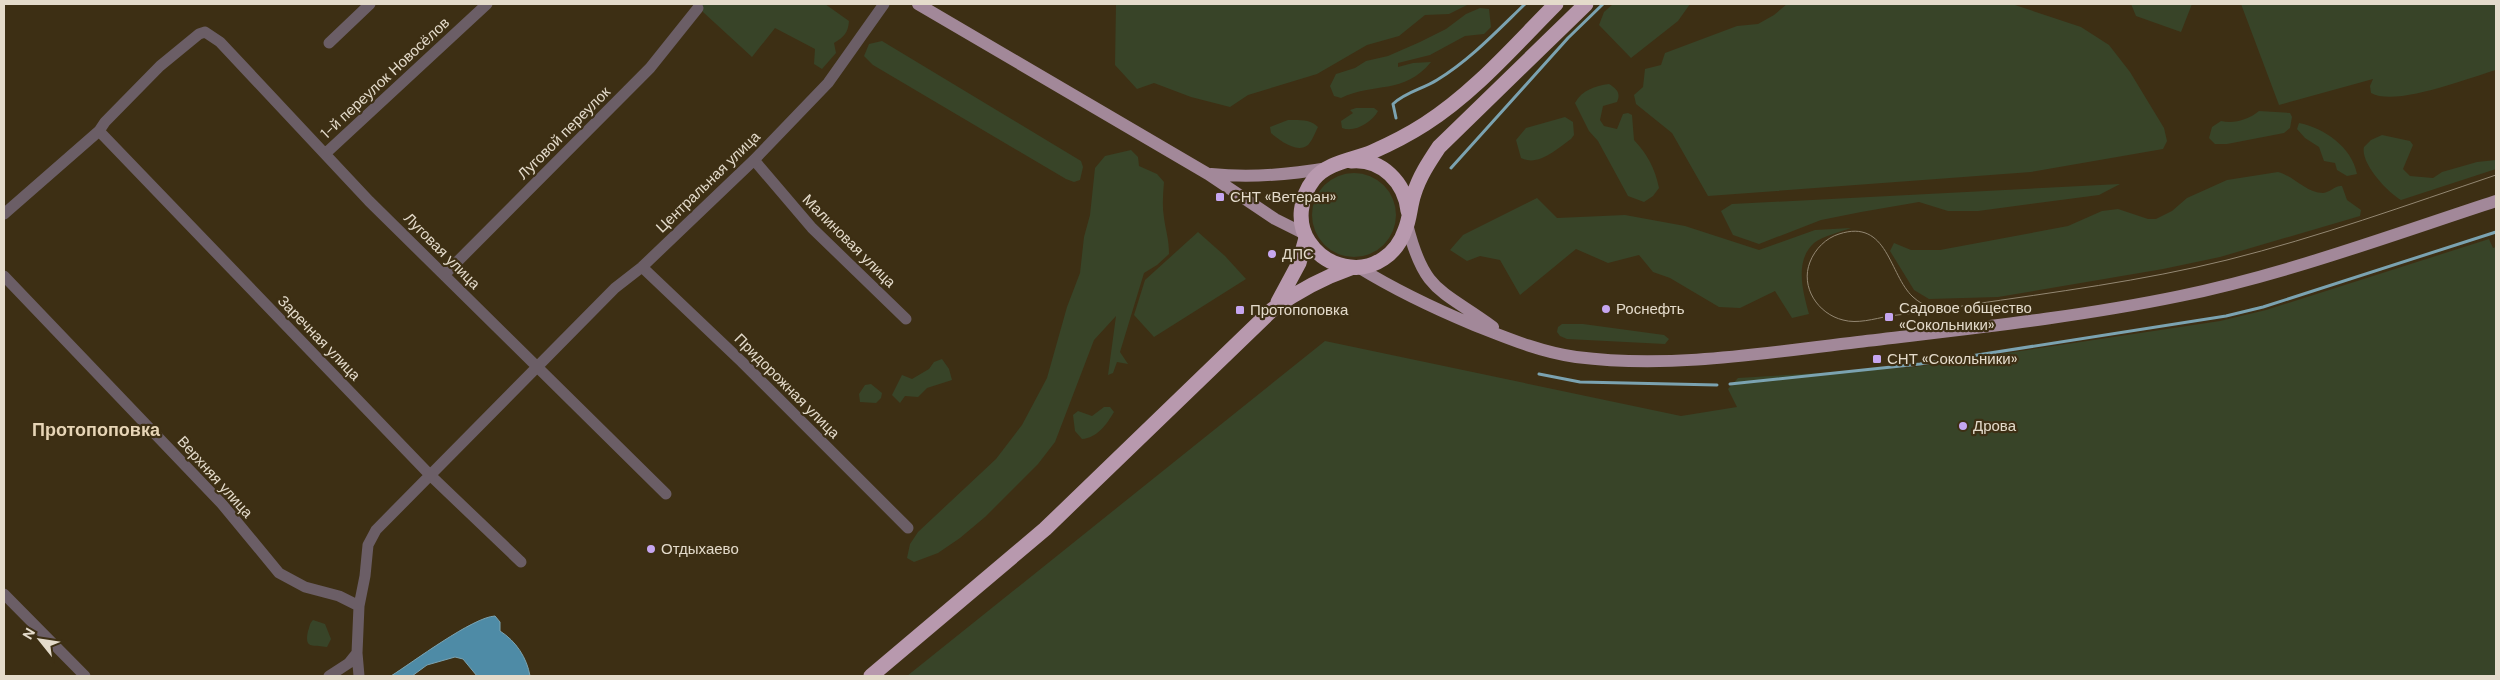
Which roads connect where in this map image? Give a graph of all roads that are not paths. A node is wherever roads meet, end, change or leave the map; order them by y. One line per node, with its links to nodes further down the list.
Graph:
1 (370, 4): 8 (street)
2 (487, 4): 10 (street, 1-й переулок Новосёлов)
3 (884, 4): 11 (street, Центральная улица)
4 (918, 4): 14 (main road)
5 (1556, 4): 12 (highway)
6 (1586, 4): 17 (highway)
7 (698, 8): 21 (street, Луговой переулок)
8 (329, 43)
9 (99, 131): 10 (street, Луговая улица); 16 (street); 27 (street, Заречная улица)
10 (326, 154): 21 (street, Луговая улица)
11 (754, 160): 19 (street, Центральная улица); 24 (street, Малиновая улица)
12 (1342, 162): 13 (highway); 17 (highway)
13 (1328, 168): 14 (main road); 18 (highway)
14 (1208, 174): 18 (main road)
15 (2496, 201): 25 (main road)
16 (4, 214)
17 (1408, 220): 20 (highway); 25 (main road)
18 (1306, 236): 20 (highway); 23 (highway)
19 (642, 267): 26 (street, Центральная улица); 29 (street, Придорожная улица)
20 (1355, 267): 23 (highway); 25 (main road)
21 (445, 274): 26 (street, Луговая улица)
22 (4, 276): 32 (street, Верхняя улица)
23 (1273, 309): 37 (highway)
24 (906, 319)
25 (1511, 340)
26 (537, 368): 27 (street, Центральная улица); 28 (street, Луговая улица)
27 (430, 475): 30 (street, Заречная улица); 32 (street, Центральная улица)
28 (666, 494)
29 (908, 528)
30 (521, 562)
31 (4, 594): 34 (street)
32 (359, 606): 33 (street, Центральная улица)
33 (357, 652): 35 (street); 36 (street, Центральная улица)
34 (85, 676)
35 (329, 676)
36 (359, 676)
37 (871, 676)

